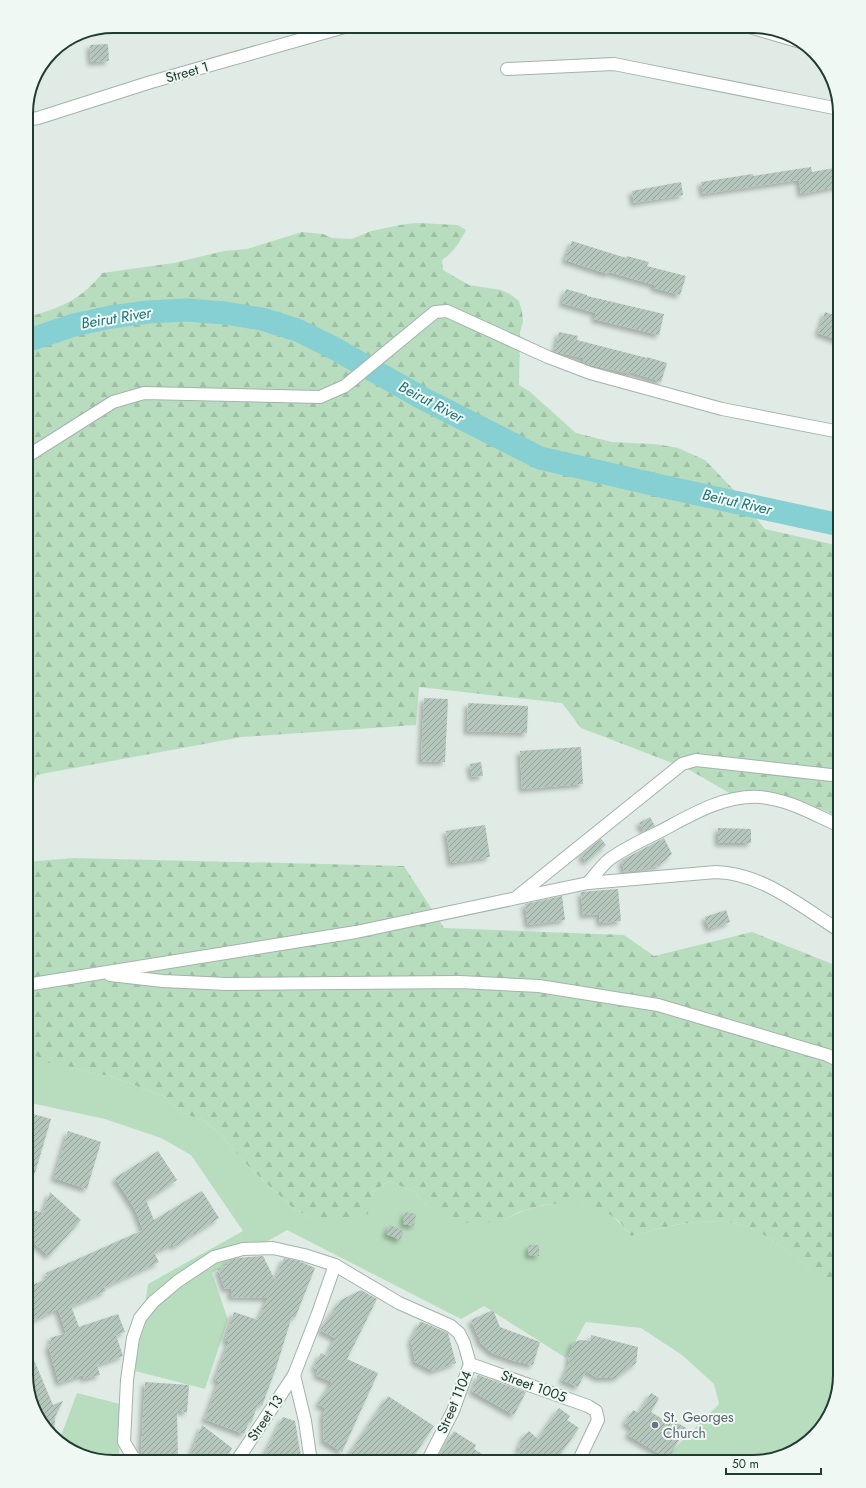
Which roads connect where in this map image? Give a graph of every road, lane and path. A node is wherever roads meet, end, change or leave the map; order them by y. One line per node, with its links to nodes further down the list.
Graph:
1 (323, 33): 4 (street, Street 1)
2 (507, 68): 3 (street)
3 (832, 108)
4 (33, 119)
5 (833, 431): 6 (street)
6 (33, 453)
7 (833, 775): 10 (street)
8 (833, 823): 9 (street)
9 (588, 883): 10 (street); 11 (street)
10 (518, 897): 12 (street)
11 (833, 927)
12 (95, 973): 13 (street); 14 (street)
13 (33, 984)
14 (833, 1058)
15 (335, 1265): 16 (street); 17 (street, Street 13); 18 (street)
16 (470, 1364): 21 (street, Street 1104); 22 (street, Street 1005)
17 (294, 1375): 19 (street, Street 13); 20 (street)
18 (132, 1455)
19 (241, 1455)
20 (310, 1455)
21 (431, 1455)
22 (581, 1455)

